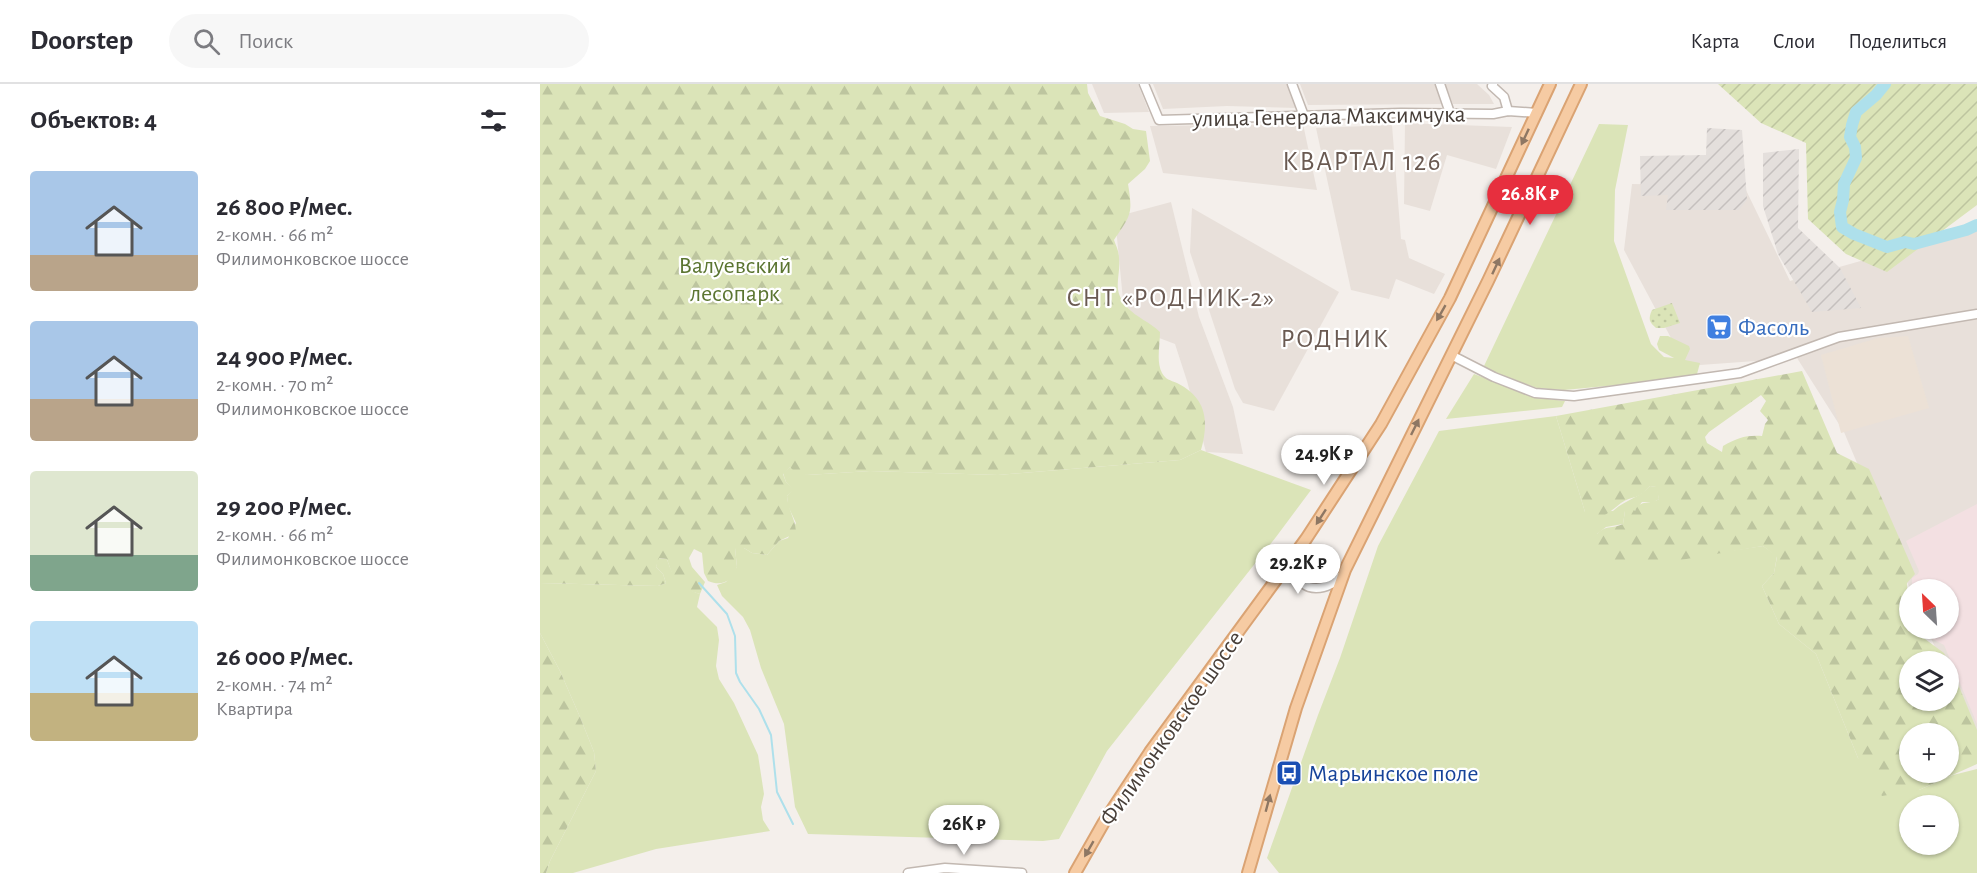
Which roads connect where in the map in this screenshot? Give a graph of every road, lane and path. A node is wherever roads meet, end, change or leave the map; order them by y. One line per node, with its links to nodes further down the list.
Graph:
1 (1144, 84): 10 (street, улица Генерала Максимчука)
2 (1292, 84): 10 (street)
3 (1440, 84): 8 (street)
4 (1550, 84): 9 (main road, Филимонковское шоссе)
5 (1581, 84): 12 (main road, one-way to 5)
6 (1492, 85): 7 (street)
7 (1508, 111): 8 (street, улица Генерала Максимчука); 9 (street, улица Генерала Максимчука)
8 (1450, 113): 10 (street, улица Генерала Максимчука)
9 (1537, 113): 13 (main road, Филимонковское шоссе, one-way to 13)
10 (1304, 116)
11 (1977, 314): 12 (street)
12 (1450, 355): 14 (main road, one-way to 12)
13 (1306, 539): 14 (street); 18 (main road, Филимонковское шоссе, one-way to 18)
14 (1345, 570): 15 (main road, one-way to 14)
15 (1252, 860): 19 (main road); 20 (street)
16 (908, 873): 17 (street)
17 (1022, 873)
18 (1075, 873)
19 (1248, 873)
20 (1254, 873)

